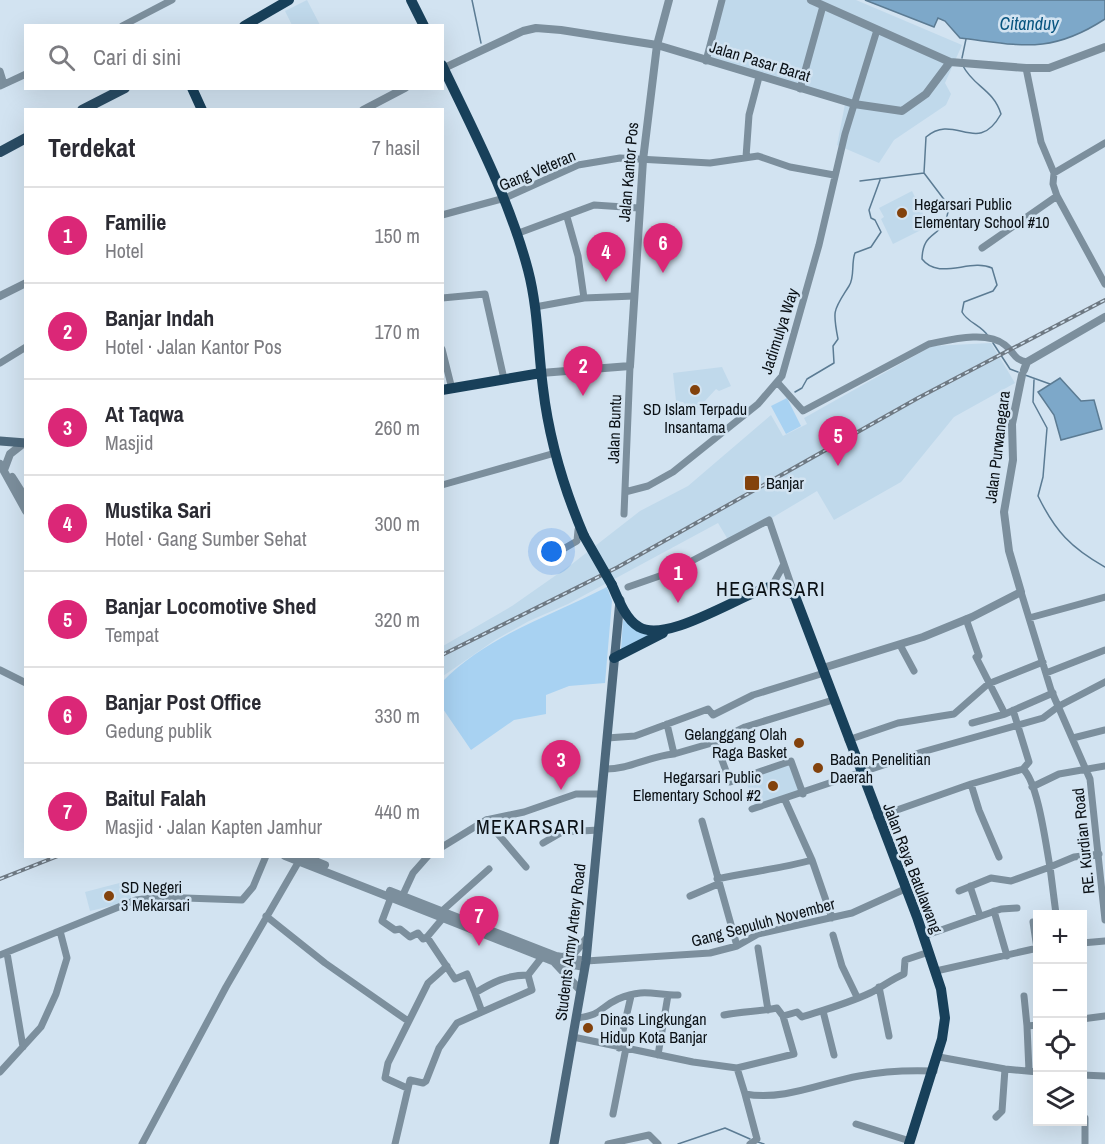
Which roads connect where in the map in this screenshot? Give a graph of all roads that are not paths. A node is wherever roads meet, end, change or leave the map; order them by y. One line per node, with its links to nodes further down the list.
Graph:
1 (172, 0): 8 (street)
2 (289, 0): 9 (highway)
3 (411, 0): 10 (highway)
4 (669, 0): 12 (street, Jalan Kantor Pos)
5 (722, 0): 14 (street)
6 (811, 0): 7 (street)
7 (824, 6): 11 (street); 23 (street)
8 (126, 24)
9 (247, 24)
10 (423, 24)
11 (877, 30): 15 (street); 27 (street, Jadimulya Way)
12 (657, 45): 14 (street, Jalan Pasar Barat); 16 (street, Jalan Pasar Barat); 35 (street, Jalan Kantor Pos)
13 (1105, 48): 18 (street)
14 (706, 61): 21 (street, Jalan Pasar Barat)
15 (958, 62): 18 (street); 27 (street, Jalan Pasar Barat)
16 (444, 67)
17 (444, 69): 39 (highway)
18 (1026, 69): 36 (street)
19 (0, 71): 22 (street)
20 (24, 75): 22 (street)
21 (759, 77): 23 (street, Jalan Pasar Barat); 34 (street)
22 (2, 85)
23 (801, 89): 27 (street, Jalan Pasar Barat)
24 (121, 90): 28 (main road)
25 (193, 90): 29 (highway)
26 (401, 90): 30 (street)
27 (854, 104): 37 (street, Jadimulya Way)
28 (86, 108)
29 (201, 108)
30 (367, 108)
31 (24, 139): 33 (main road)
32 (1104, 145): 36 (street)
33 (0, 152)
34 (746, 157): 35 (street, Gang Veteran); 37 (street)
35 (643, 160): 39 (street, Gang Veteran); 40 (street, Jalan Kantor Pos)
36 (1054, 173): 38 (street)
37 (834, 175): 60 (street, Jadimulya Way)
38 (1058, 196): 44 (street); 46 (street)
39 (505, 198): 41 (street, Gang Veteran); 43 (highway)
40 (639, 208): 42 (street); 48 (street, Jalan Kantor Pos)
41 (444, 214)
42 (567, 217): 43 (street); 50 (street)
43 (516, 234): 51 (highway)
44 (982, 249)
45 (24, 284): 47 (street)
46 (1105, 284)
47 (0, 296)
48 (634, 297): 50 (street); 56 (street, Jalan Kantor Pos)
49 (444, 298): 59 (street)
50 (584, 298): 51 (street)
51 (535, 308): 58 (highway)
52 (1105, 316): 57 (street)
53 (24, 349): 54 (street)
54 (0, 363)
55 (444, 365): 61 (street)
56 (630, 366): 58 (street); 68 (street, Jalan Buntu)
57 (1024, 369): 60 (street); 76 (street, Jalan Purwanegara)
58 (541, 373): 59 (highway); 65 (highway)
59 (504, 379): 61 (highway)
60 (778, 382): 68 (street, Jadimulya Way)
61 (447, 389)
62 (0, 441): 63 (main road)
63 (24, 443)
64 (24, 444): 66 (street)
65 (556, 455): 67 (street); 72 (street); 79 (highway, bridge)
66 (2, 466): 69 (street); 70 (street)
67 (444, 484)
68 (625, 492): 71 (street, Jalan Buntu)
69 (24, 496)
70 (24, 507)
71 (624, 514)
72 (565, 548)
73 (784, 564): 74 (street); 75 (street); 77 (street)
74 (772, 586): 77 (highway); 82 (highway)
75 (628, 588)
76 (1021, 592): 80 (street, RE. Kurdian Road); 81 (street)
77 (795, 596): 88 (highway, Jalan Raya Batulawang)
78 (1105, 597): 80 (street)
79 (620, 600): 82 (highway); 85 (main road, Students Army Artery Road)
80 (1029, 618): 86 (street, RE. Kurdian Road)
81 (966, 619): 83 (street); 93 (street)
82 (671, 629): 85 (highway)
83 (900, 645): 88 (street); 89 (street)
84 (1105, 650): 90 (street)
85 (614, 658): 103 (main road, Students Army Artery Road)
86 (1043, 662): 90 (street, RE. Kurdian Road); 93 (street)
87 (0, 670): 91 (street)
88 (823, 671): 95 (highway, Jalan Raya Batulawang); 100 (street)
89 (914, 671)
90 (1046, 673): 94 (street, RE. Kurdian Road)
91 (24, 682)
92 (1105, 682): 96 (street)
93 (988, 684): 98 (street); 105 (street)
94 (1053, 693): 96 (street, RE. Kurdian Road); 97 (street)
95 (833, 700): 105 (highway, Jalan Raya Batulawang); 106 (street)
96 (1059, 706): 101 (street); 104 (street, RE. Kurdian Road)
97 (1013, 710): 98 (street); 101 (street)
98 (1005, 714): 99 (street)
99 (972, 723)
100 (667, 724): 103 (street); 107 (street)
101 (1018, 726): 111 (street); 112 (street)
102 (1105, 730): 104 (street)
103 (607, 738): 110 (main road, Students Army Artery Road)
104 (1073, 738): 109 (street, RE. Kurdian Road)
105 (848, 740): 112 (highway, Jalan Raya Batulawang)
106 (715, 741): 107 (street); 116 (street)
107 (674, 754): 110 (street)
108 (1105, 766): 109 (street)
109 (1087, 768): 114 (street); 124 (street, RE. Kurdian Road)
110 (604, 769): 115 (main road, Students Army Artery Road)
111 (1023, 769): 113 (street); 114 (street)
112 (861, 773): 116 (street); 119 (highway, Jalan Raya Batulawang)
113 (971, 784): 119 (street); 128 (street)
114 (1032, 787): 134 (street)
115 (602, 794): 120 (street); 122 (main road, Students Army Artery Road)
116 (803, 794): 117 (street)
117 (785, 800): 118 (street); 132 (street)
118 (752, 809)
119 (877, 817): 139 (highway, Jalan Raya Batulawang)
120 (486, 820): 126 (street); 133 (street)
121 (702, 822): 137 (street)
122 (598, 830): 125 (street); 157 (main road, Students Army Artery Road)
123 (1105, 830): 124 (street)
124 (1097, 831): 127 (street, RE. Kurdian Road)
125 (543, 843)
126 (444, 846)
127 (1099, 854): 134 (street); 135 (street, RE. Kurdian Road)
128 (999, 856)
129 (265, 858): 152 (street)
130 (426, 858): 143 (street)
131 (301, 859): 142 (street); 143 (street); 149 (street)
132 (812, 860): 137 (street); 150 (street)
133 (526, 867)
134 (1050, 867): 138 (street); 145 (street)
135 (1103, 869): 151 (street, RE. Kurdian Road)
136 (489, 870): 147 (street)
137 (717, 882): 141 (street); 160 (street)
138 (970, 886): 140 (street); 148 (street)
139 (905, 889): 150 (street, Gang Sepuluh November); 155 (highway, Jalan Raya Batulawang)
140 (959, 891)
141 (690, 896)
142 (391, 897): 143 (street); 156 (street)
143 (402, 898): 147 (street)
144 (1017, 908): 146 (street)
145 (1055, 910)
146 (994, 911): 148 (street); 165 (street)
147 (442, 914): 153 (street); 156 (street)
148 (980, 915): 155 (street)
149 (266, 916): 188 (street); 214 (street)
150 (832, 918): 160 (street, Gang Sepuluh November)
151 (1105, 920)
152 (60, 932): 164 (street); 193 (street)
153 (485, 932): 166 (street); 167 (street)
154 (833, 935): 179 (street)
155 (924, 936): 163 (highway, Jalan Raya Batulawang)
156 (427, 938): 169 (street)
157 (588, 938): 167 (street); 168 (main road, Students Army Artery Road)
158 (1105, 941): 159 (street)
159 (1087, 943)
160 (737, 946): 168 (street, Gang Sepuluh November)
161 (758, 948): 180 (street)
162 (1033, 949): 165 (street)
163 (929, 952): 170 (highway, Jalan Raya Batulawang); 172 (street)
164 (3, 954): 193 (street)
165 (1007, 956): 170 (street)
166 (542, 957): 167 (street); 171 (street)
167 (555, 959): 168 (street); 173 (street)
168 (585, 964): 173 (main road, Students Army Artery Road)
169 (447, 966): 174 (street); 188 (street)
170 (936, 971): 197 (highway, Jalan Raya Batulawang)
171 (528, 975): 174 (street); 182 (street)
172 (879, 987): 179 (street); 191 (street)
173 (581, 992): 186 (main road, Students Army Artery Road)
174 (475, 993): 182 (street)
175 (668, 995): 176 (street); 177 (street); 195 (street)
176 (678, 995)
177 (631, 996): 186 (street); 194 (street)
178 (1024, 996): 190 (street)
179 (857, 998): 181 (street)
180 (768, 1010): 183 (street); 184 (street)
181 (823, 1011): 184 (street); 196 (street)
182 (482, 1012): 206 (street)
183 (724, 1015)
184 (783, 1016): 198 (street)
185 (1105, 1016): 187 (street)
186 (577, 1018): 192 (main road, Students Army Artery Road)
187 (1087, 1018)
188 (408, 1021): 206 (street)
189 (1033, 1025): 190 (street)
190 (1027, 1026): 201 (street)
191 (889, 1036)
192 (573, 1037): 194 (street); 216 (main road, Students Army Artery Road)
193 (23, 1047): 203 (street)
194 (622, 1048): 195 (street); 208 (street)
195 (658, 1055): 198 (street)
196 (834, 1055)
197 (939, 1057): 199 (street); 200 (highway, Jalan Raya Batulawang)
198 (737, 1068): 207 (street)
199 (1005, 1069): 201 (street); 209 (street)
200 (934, 1071): 207 (street); 213 (highway, Jalan Raya Batulawang)
201 (1029, 1071): 202 (street)
202 (1033, 1071)
203 (0, 1072)
204 (1087, 1075): 205 (street)
205 (1105, 1076)
206 (407, 1088): 215 (street)
207 (745, 1094): 212 (street)
208 (613, 1114)
209 (996, 1117)
210 (856, 1124): 213 (street)
211 (1085, 1126): 219 (street)
212 (754, 1142)
213 (909, 1142)
214 (142, 1144)
215 (395, 1144)
216 (554, 1144)
217 (608, 1144): 218 (street)
218 (658, 1144)
219 (1085, 1144)

